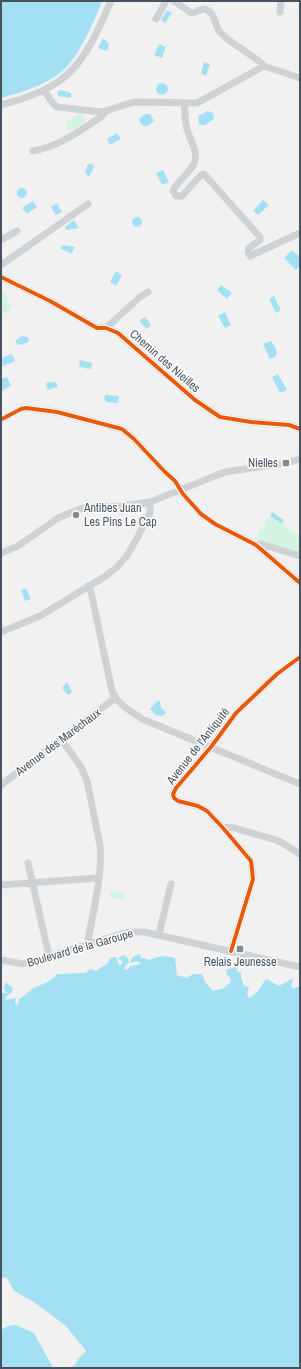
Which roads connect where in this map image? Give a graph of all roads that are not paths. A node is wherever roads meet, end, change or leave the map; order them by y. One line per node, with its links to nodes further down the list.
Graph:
1 (111, 1): 9 (street)
2 (166, 1): 6 (street)
3 (174, 1): 7 (street)
4 (281, 1): 5 (street)
5 (280, 12)
6 (156, 20)
7 (264, 66): 8 (street); 10 (street)
8 (300, 78)
9 (45, 91): 11 (street); 12 (street)
10 (184, 104): 12 (street); 16 (street)
11 (1, 105)
12 (105, 112): 13 (street)
13 (33, 151)
14 (88, 204): 18 (street)
15 (17, 231): 17 (street)
16 (300, 233)
17 (1, 240)
18 (1, 265)
19 (1, 277): 21 (street, Chemin des Nieilles)
20 (148, 292): 21 (street)
21 (106, 328): 23 (street, Chemin des Nieilles)
22 (2, 419): 25 (street)
23 (300, 429)
24 (300, 458): 25 (street)
25 (181, 490): 26 (street); 27 (street)
26 (150, 502): 28 (street); 31 (street)
27 (256, 545): 29 (street); 30 (street)
28 (1, 553)
29 (300, 556)
30 (300, 583)
31 (88, 586): 32 (street); 34 (street)
32 (1, 632)
33 (300, 657): 36 (street, Avenue de l'Antiquité)
34 (115, 698): 35 (street, Avenue des Maréchaux); 36 (street)
35 (60, 740): 38 (street, Avenue des Maréchaux); 42 (street)
36 (211, 747): 37 (street); 39 (street, Avenue de l'Antiquité)
37 (300, 784)
38 (1, 785)
39 (223, 828): 40 (street); 48 (street, Avenue de l'Antiquité)
40 (300, 854)
41 (28, 863): 43 (street)
42 (98, 878): 43 (street); 47 (street)
43 (32, 883): 45 (street); 49 (street)
44 (171, 884): 46 (street)
45 (1, 885)
46 (159, 934): 47 (street, Boulevard de la Garoupe); 48 (street, Boulevard de la Garoupe)
47 (87, 946): 49 (street, Boulevard de la Garoupe)
48 (231, 951): 51 (street, Boulevard de la Garoupe)
49 (49, 956): 50 (street, Boulevard de la Garoupe)
50 (1, 960)
51 (300, 967)

